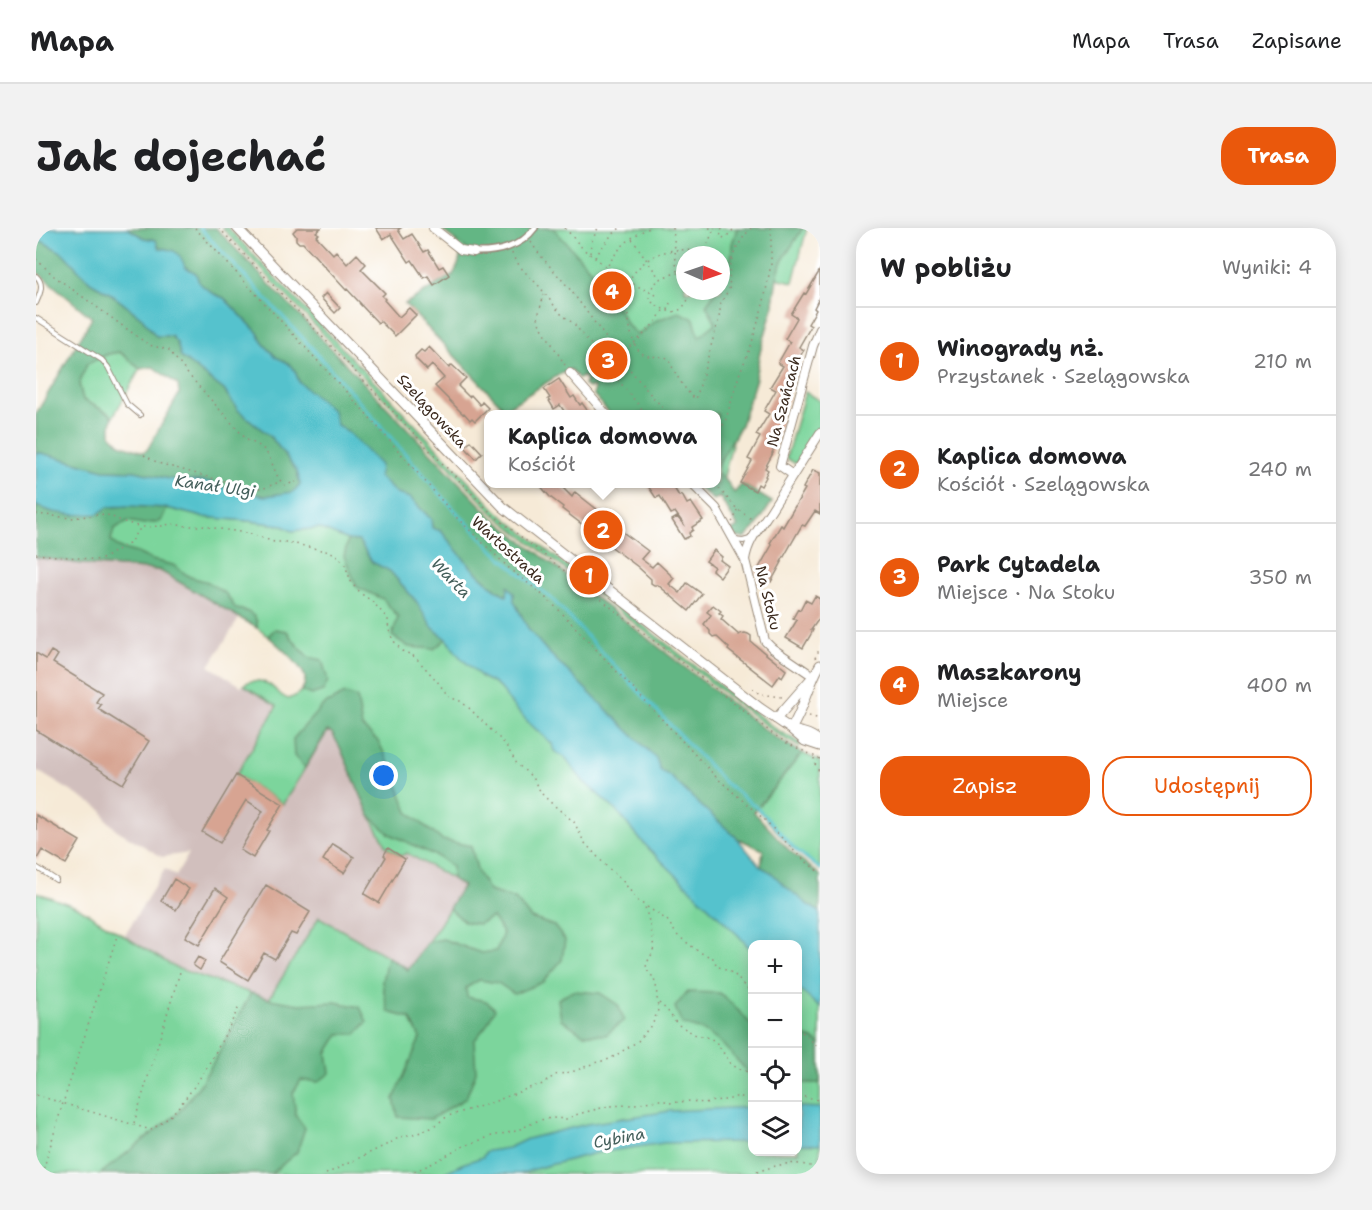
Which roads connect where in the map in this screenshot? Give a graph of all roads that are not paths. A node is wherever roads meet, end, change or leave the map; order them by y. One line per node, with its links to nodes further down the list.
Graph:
1 (237, 228): 14 (street, Szelągowska)
2 (433, 228): 4 (street)
3 (534, 228): 4 (street)
4 (474, 252)
5 (36, 276): 6 (lane)
6 (36, 303)
7 (36, 318): 11 (lane)
8 (820, 330): 13 (street, Na Szańcach)
9 (570, 373): 10 (street)
10 (602, 410)
11 (140, 415)
12 (820, 433): 13 (street)
13 (793, 475): 18 (street)
14 (484, 487)
15 (485, 488): 22 (street, Szelągowska)
16 (697, 488): 17 (street, Na Stoku)
17 (733, 539): 18 (lane); 19 (street, Na Stoku)
18 (751, 539): 19 (street)
19 (745, 560): 21 (street, Na Stoku)
20 (820, 665): 21 (street)
21 (813, 676): 22 (street); 23 (street)
22 (776, 719): 23 (street, Szelągowska)
23 (791, 729): 24 (street, Szelągowska)
24 (820, 745)
25 (36, 867): 26 (lane)
26 (56, 880)

